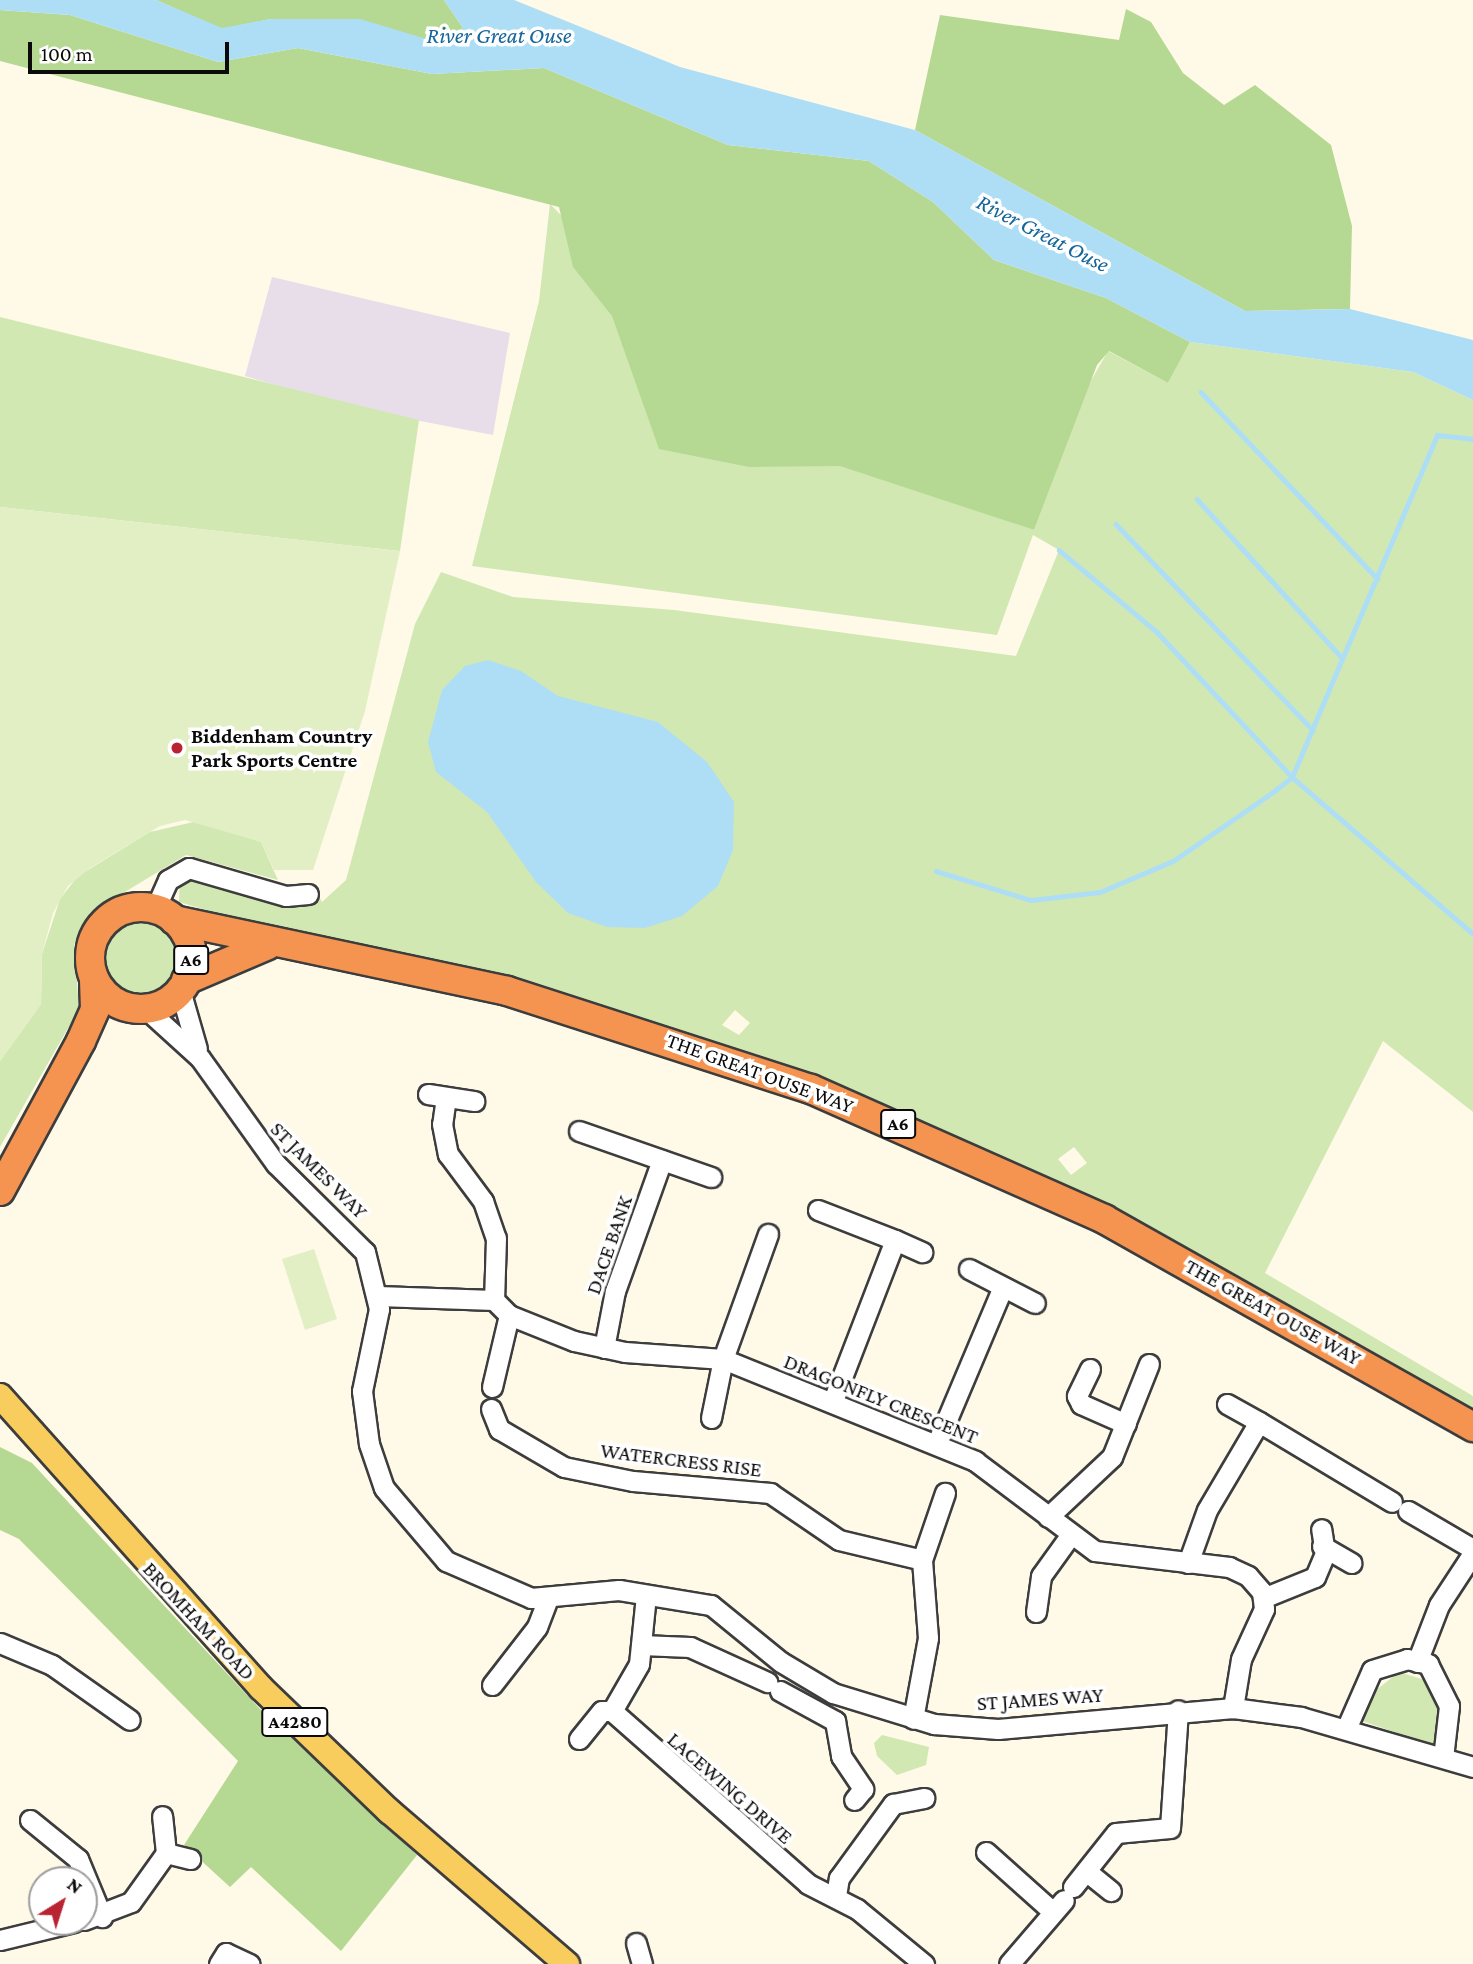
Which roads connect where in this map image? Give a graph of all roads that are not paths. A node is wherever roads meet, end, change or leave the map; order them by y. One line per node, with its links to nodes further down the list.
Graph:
1 (307, 894): 2 (street)
2 (165, 914): 3 (highway, THE GREAT OUSE WAY / A6); 4 (highway, A6); 5 (highway, A6)
3 (274, 943): 5 (highway, THE GREAT OUSE WAY / A6); 36 (highway, THE GREAT OUSE WAY / A6)
4 (94, 978): 6 (highway); 7 (highway, A6)
5 (183, 985): 6 (highway, A6); 8 (street)
6 (139, 1008): 7 (highway, A6); 8 (street)
7 (81, 1041): 13 (highway, A6)
8 (200, 1058): 20 (street, ST JAMES WAY)
9 (474, 1101): 21 (street)
10 (579, 1131): 11 (street)
11 (662, 1160): 12 (street); 24 (street, DACE BANK)
12 (711, 1177)
13 (0, 1191)
14 (818, 1210): 16 (street)
15 (768, 1234): 25 (street)
16 (895, 1240): 17 (street); 30 (street)
17 (922, 1252)
18 (969, 1269): 19 (street)
19 (1003, 1287): 22 (street); 37 (street)
20 (378, 1296): 21 (street); 47 (street, ST JAMES WAY)
21 (494, 1300): 23 (street, DRAGONFLY CRESCENT)
22 (1035, 1303)
23 (509, 1315): 24 (street, DRAGONFLY CRESCENT); 28 (street)
24 (604, 1348): 25 (street, DRAGONFLY CRESCENT)
25 (723, 1359): 30 (street, DRAGONFLY CRESCENT); 33 (street)
26 (1149, 1364): 35 (street)
27 (1090, 1369): 35 (street)
28 (492, 1387)
29 (2, 1392): 82 (main road, BROMHAM ROAD / A4280)
30 (833, 1401): 37 (street, DRAGONFLY CRESCENT)
31 (1227, 1404): 34 (street)
32 (491, 1409): 42 (street, WATERCRESS RISE)
33 (711, 1418)
34 (1259, 1422): 41 (street); 43 (street)
35 (1126, 1424): 39 (street)
36 (1473, 1427)
37 (937, 1443): 39 (street, DRAGONFLY CRESCENT)
38 (945, 1493): 42 (street)
39 (1048, 1517): 40 (street, DRAGONFLY CRESCENT)
40 (1069, 1537): 43 (street, DRAGONFLY CRESCENT); 48 (street)
41 (1473, 1551): 51 (street)
42 (922, 1560): 57 (street)
43 (1188, 1563): 46 (street, DRAGONFLY CRESCENT)
44 (1352, 1563): 46 (street)
45 (646, 1595): 47 (street, ST JAMES WAY); 50 (street); 53 (street, ST JAMES WAY)
46 (1263, 1598): 54 (street)
47 (547, 1601): 52 (street)
48 (1036, 1612)
49 (0, 1643): 58 (street)
50 (641, 1645): 56 (street); 59 (street)
51 (1417, 1662): 60 (street); 62 (street)
52 (492, 1685)
53 (854, 1701): 57 (street, ST JAMES WAY); 59 (street)
54 (1233, 1708): 55 (street, ST JAMES WAY); 60 (street, ST JAMES WAY)
55 (1178, 1710): 57 (street, ST JAMES WAY); 72 (street)
56 (612, 1711): 61 (street); 74 (street, LACEWING DRIVE)
57 (913, 1719)
58 (130, 1720)
59 (835, 1721): 65 (street)
60 (1346, 1729): 62 (street, ST JAMES WAY)
61 (579, 1740)
62 (1443, 1758): 63 (street, ST JAMES WAY)
63 (1473, 1767)
64 (924, 1798): 74 (street)
65 (854, 1800)
66 (162, 1816): 69 (street)
67 (30, 1820): 71 (street)
68 (986, 1852): 75 (street)
69 (166, 1853): 70 (street); 76 (street)
70 (190, 1859)
71 (80, 1866)
72 (1086, 1871): 73 (street); 75 (street)
73 (1111, 1891)
74 (836, 1896): 84 (street, LACEWING DRIVE)
75 (1063, 1899): 85 (street)
76 (98, 1917)
77 (28, 1933): 78 (street)
78 (0, 1940)
79 (636, 1943): 83 (street)
80 (219, 1964): 81 (street)
81 (250, 1964)
82 (567, 1964)
83 (642, 1964)
84 (924, 1964)
85 (1009, 1964)

